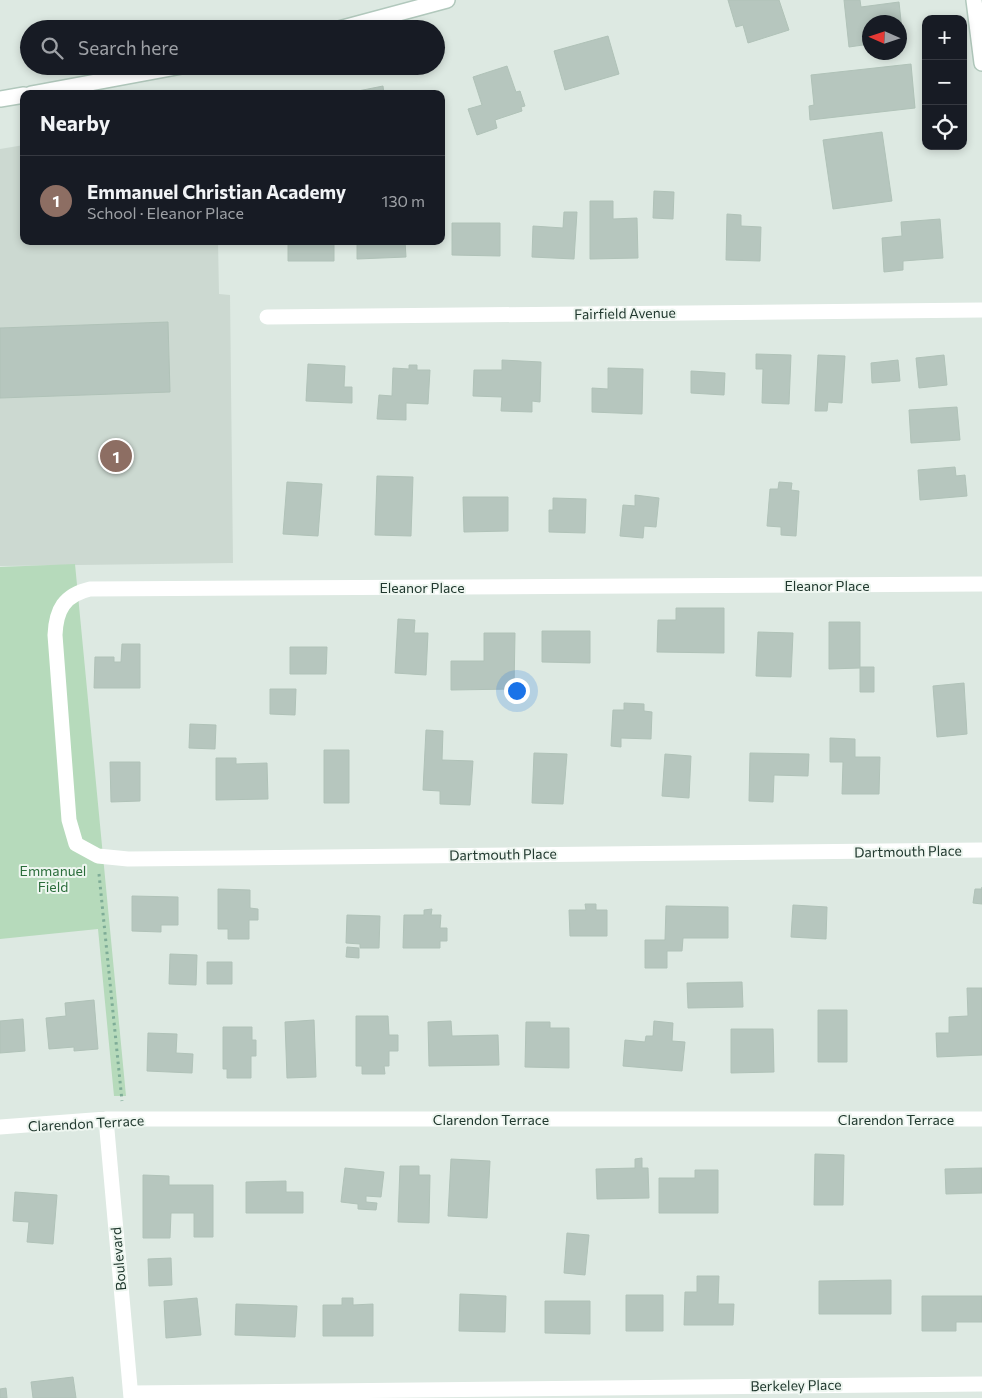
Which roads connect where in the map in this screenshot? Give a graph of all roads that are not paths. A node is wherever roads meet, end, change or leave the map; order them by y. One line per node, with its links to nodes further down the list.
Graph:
1 (447, 0): 3 (street)
2 (974, 0): 4 (street)
3 (373, 20)
4 (982, 64)
5 (133, 75): 6 (street)
6 (53, 90)
7 (20, 96): 8 (street)
8 (0, 99)
9 (982, 310): 10 (street, Fairfield Avenue)
10 (267, 317)
11 (982, 584): 12 (street, Eleanor Place)
12 (66, 797): 13 (street, Dartmouth Place)
13 (982, 850)
14 (106, 1119): 15 (street, Clarendon Terrace); 16 (street, Clarendon Terrace); 18 (street, Boulevard)
15 (982, 1120)
16 (0, 1127)
17 (982, 1384): 18 (street, Berkeley Place)
18 (131, 1395)

